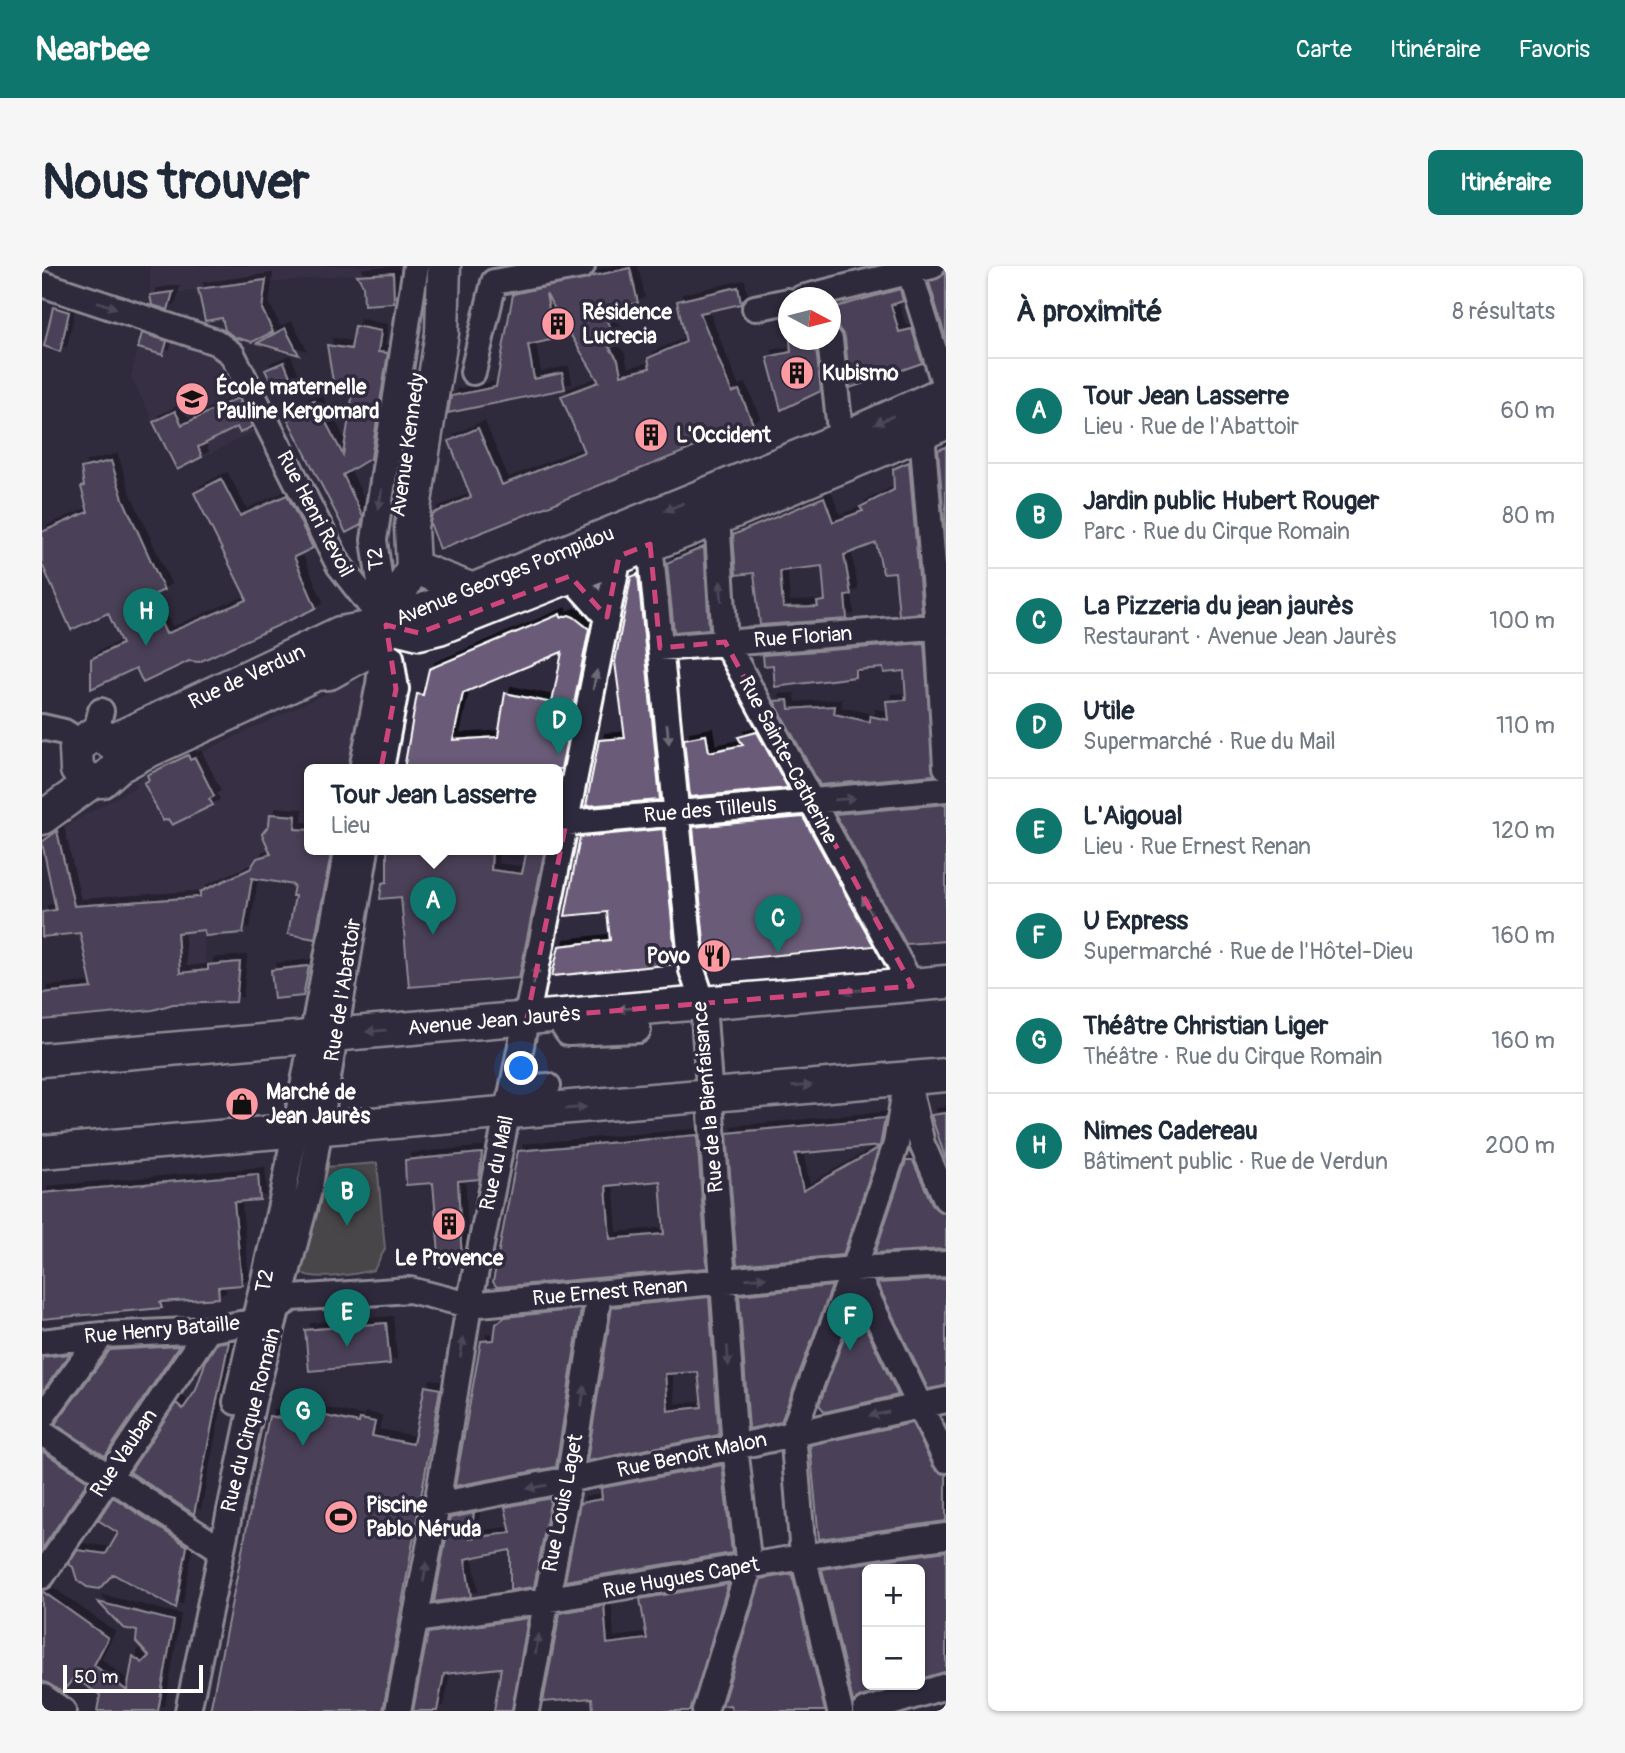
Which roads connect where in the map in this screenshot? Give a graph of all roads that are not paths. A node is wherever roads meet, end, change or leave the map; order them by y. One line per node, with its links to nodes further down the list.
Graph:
1 (416, 266): 23 (street, T2, one-way to 23)
2 (428, 266): 23 (main road, Avenue Kennedy)
3 (444, 266): 19 (main road, Avenue Kennedy)
4 (582, 266): 6 (street)
5 (916, 268): 8 (street); 13 (street)
6 (508, 273): 12 (street)
7 (42, 284): 23 (street, Rue Henri Revoil, one-way to 23)
8 (841, 289)
9 (778, 303): 10 (street)
10 (755, 308)
11 (831, 350): 15 (street)
12 (473, 372)
13 (946, 391): 15 (main road, Avenue Georges Pompidou, one-way to 15)
14 (934, 428): 16 (main road, Avenue Georges Pompidou); 24 (street)
15 (841, 439): 20 (main road, Avenue Georges Pompidou, one-way to 20)
16 (713, 520): 17 (main road, Avenue Georges Pompidou); 25 (street, Rue Sainte-Catherine, one-way to 16)
17 (650, 544): 18 (main road, Avenue Georges Pompidou); 26 (street, Rue de la Bienfaisance)
18 (620, 556): 20 (main road, Avenue Georges Pompidou); 22 (street, Rue du Mail)
19 (413, 567): 21 (main road); 23 (main road)
20 (562, 567): 21 (main road, Avenue Georges Pompidou); 22 (street); 23 (main road, Avenue Georges Pompidou)
21 (473, 590): 23 (main road, Avenue Georges Pompidou)
22 (607, 617): 36 (street, Rue du Mail, one-way to 22)
23 (386, 625): 28 (main road, Rue de Verdun); 28 (main road, Rue de Verdun); 29 (street, T2); 30 (street)
24 (942, 626): 25 (street, Rue Florian); 31 (street)
25 (725, 642): 26 (street, Rue Florian); 34 (street, Rue Sainte-Catherine)
26 (660, 649): 35 (street, Rue de la Bienfaisance, one-way to 35)
27 (42, 727): 28 (street)
28 (96, 749): 33 (main road, Rue de Verdun); 37 (main road, Rue de Verdun)
29 (363, 764)
30 (381, 764)
31 (946, 767)
32 (946, 789): 34 (street, Rue des Tilleuls, one-way to 32)
33 (42, 790)
34 (810, 802): 35 (street, Rue des Tilleuls); 43 (street, Rue Sainte-Catherine, one-way to 34)
35 (676, 813): 38 (street, Rue des Tilleuls); 44 (street, Rue de la Bienfaisance)
36 (563, 814)
37 (42, 818)
38 (563, 823)
39 (346, 855): 47 (street)
40 (365, 855): 47 (street, Rue de l'Abattoir)
41 (558, 855): 45 (street, Rue du Mail, one-way to 41)
42 (946, 982): 43 (main road, Avenue Jean Jaurès)
43 (912, 986): 44 (main road, Avenue Jean Jaurès, one-way to 44)
44 (703, 1003): 45 (main road, Avenue Jean Jaurès, one-way to 45); 52 (street, Rue de la Bienfaisance)
45 (541, 1017): 46 (street); 47 (main road, Avenue Jean Jaurès, one-way to 47); 53 (street, Rue du Mail)
46 (638, 1030)
47 (324, 1036): 48 (main road, Avenue Jean Jaurès); 54 (street, Rue de l'Abattoir)
48 (42, 1060)
49 (946, 1074): 50 (main road)
50 (907, 1078): 52 (main road, one-way to 50); 55 (street); 56 (street)
51 (548, 1086): 53 (street)
52 (709, 1093): 53 (main road, one-way to 52); 61 (street, Rue de la Bienfaisance)
53 (509, 1106): 54 (main road); 63 (street, Rue du Mail)
54 (307, 1131): 57 (main road); 64 (street, Rue du Cirque Romain); 65 (street, T2)
55 (896, 1144): 56 (street); 60 (street)
56 (922, 1144): 58 (street)
57 (42, 1152)
58 (946, 1199)
59 (946, 1264): 60 (street, Rue Ernest Renan)
60 (854, 1269): 61 (street, Rue Ernest Renan, one-way to 60); 70 (street); 72 (street)
61 (723, 1281): 62 (street, Rue Ernest Renan); 74 (street, Rue de la Bienfaisance, one-way to 74)
62 (599, 1294): 63 (street, Rue Ernest Renan); 77 (street, Rue Louis Laget, one-way to 62)
63 (469, 1305): 64 (street, Rue Ernest Renan); 78 (street, Rue du Mail, one-way to 63)
64 (279, 1309): 65 (street, Rue Henry Bataille); 80 (street, Rue du Cirque Romain)
65 (256, 1321): 66 (street, Rue Henry Bataille); 80 (street, T2)
66 (208, 1330): 67 (street, Rue Henry Bataille); 76 (street, Rue Vauban)
67 (102, 1335): 68 (street, Rue Henry Bataille); 71 (street)
68 (42, 1342)
69 (946, 1400): 70 (street, Rue Benoit Malon)
70 (921, 1406): 72 (street, Rue Benoit Malon, one-way to 72); 75 (street)
71 (42, 1417)
72 (793, 1432): 74 (street, Rue Benoit Malon); 81 (street)
73 (42, 1433): 76 (street)
74 (735, 1447): 77 (street, Rue Benoit Malon); 82 (street, Rue de la Bienfaisance)
75 (946, 1460)
76 (107, 1477): 80 (street); 83 (street, Rue Vauban)
77 (569, 1481): 78 (street, Rue Benoit Malon, one-way to 78); 84 (street, Rue Louis Laget)
78 (437, 1505): 85 (street, Rue du Mail, one-way to 78)
79 (946, 1536): 81 (street, Rue Hugues Capet)
80 (214, 1545): 89 (street, T2); 90 (street, Rue du Cirque Romain)
81 (803, 1555): 82 (street, Rue Hugues Capet); 94 (street)
82 (749, 1567): 84 (street, Rue Hugues Capet); 93 (street)
83 (42, 1576)
84 (544, 1601): 85 (street, Rue Hugues Capet); 92 (street, Rue Louis Laget, one-way to 84)
85 (417, 1620): 91 (street, Rue du Mail)
86 (946, 1686): 95 (street)
87 (42, 1696): 88 (street)
88 (63, 1711)
89 (173, 1711)
90 (188, 1711)
91 (398, 1711)
92 (526, 1711)
93 (705, 1711)
94 (840, 1711)
95 (865, 1711)

